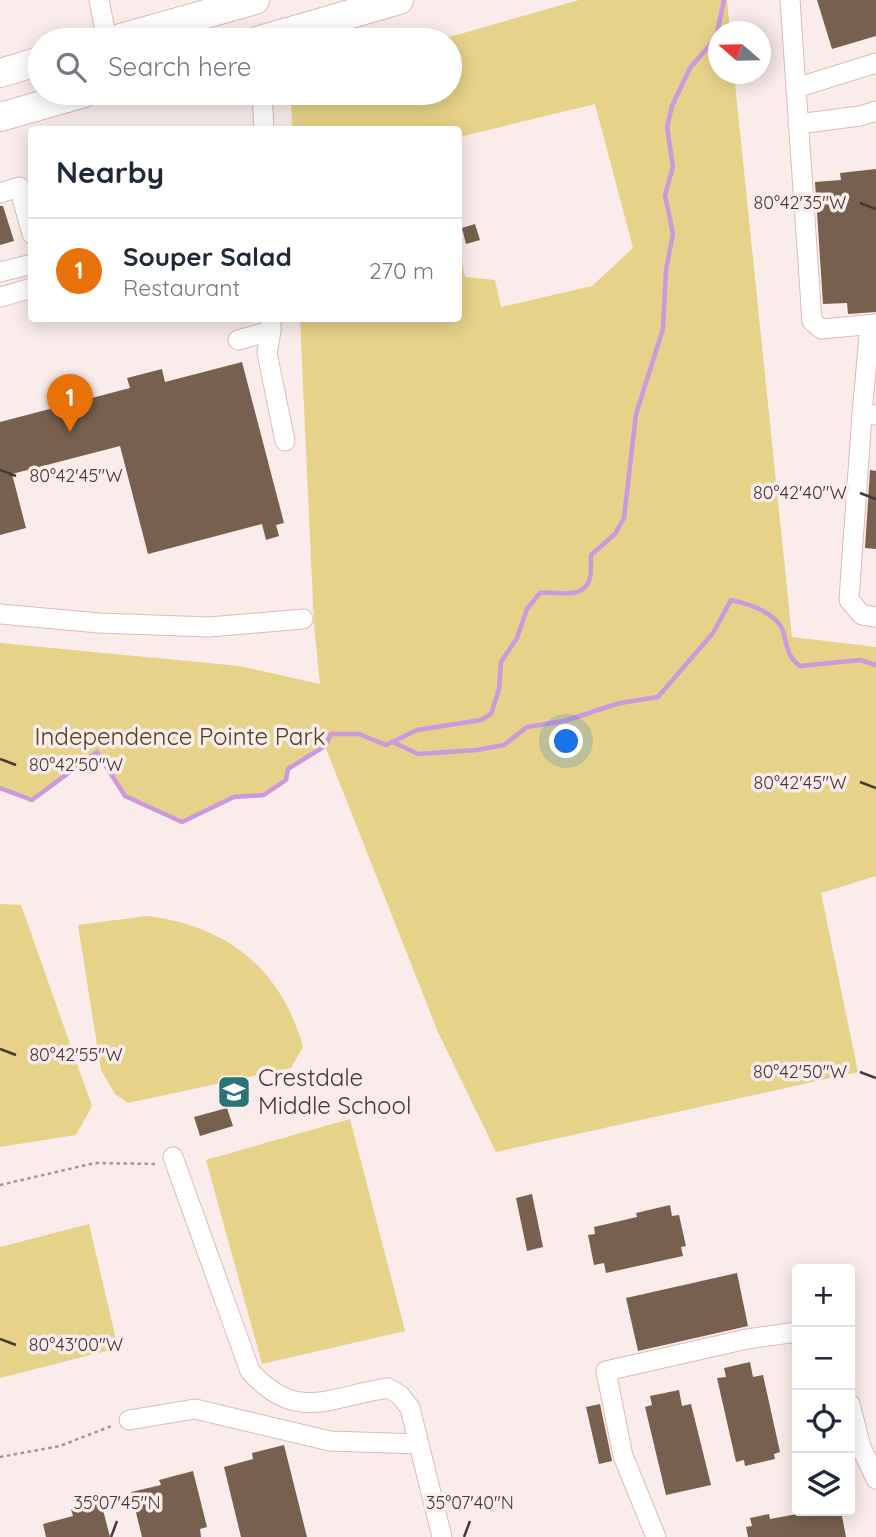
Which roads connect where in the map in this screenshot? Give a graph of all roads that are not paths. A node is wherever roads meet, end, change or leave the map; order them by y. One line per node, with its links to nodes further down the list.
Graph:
1 (99, 0): 5 (street)
2 (255, 0): 6 (highway)
3 (399, 0): 7 (highway)
4 (790, 0): 11 (street)
5 (105, 28)
6 (156, 28)
7 (302, 28)
8 (876, 63): 11 (street)
9 (28, 65): 10 (highway)
10 (0, 73)
11 (796, 88): 16 (street)
12 (42, 105): 15 (highway)
13 (263, 105): 17 (street)
14 (876, 111): 16 (street)
15 (0, 117)
16 (798, 124): 24 (street)
17 (264, 126)
18 (0, 193): 19 (street)
19 (28, 220)
20 (28, 265): 21 (street)
21 (0, 272)
22 (28, 289): 23 (street)
23 (0, 297)
24 (873, 324): 27 (street)
25 (271, 325): 26 (street); 29 (street)
26 (238, 340)
27 (871, 364): 28 (street)
28 (869, 414): 31 (street)
29 (285, 441)
30 (0, 614): 32 (street)
31 (876, 617)
32 (303, 618)
33 (174, 1161): 37 (street)
34 (792, 1333): 40 (street)
35 (129, 1420): 37 (street)
36 (855, 1424): 38 (street)
37 (419, 1444): 39 (street)
38 (876, 1479)
39 (442, 1537)
40 (656, 1537)

